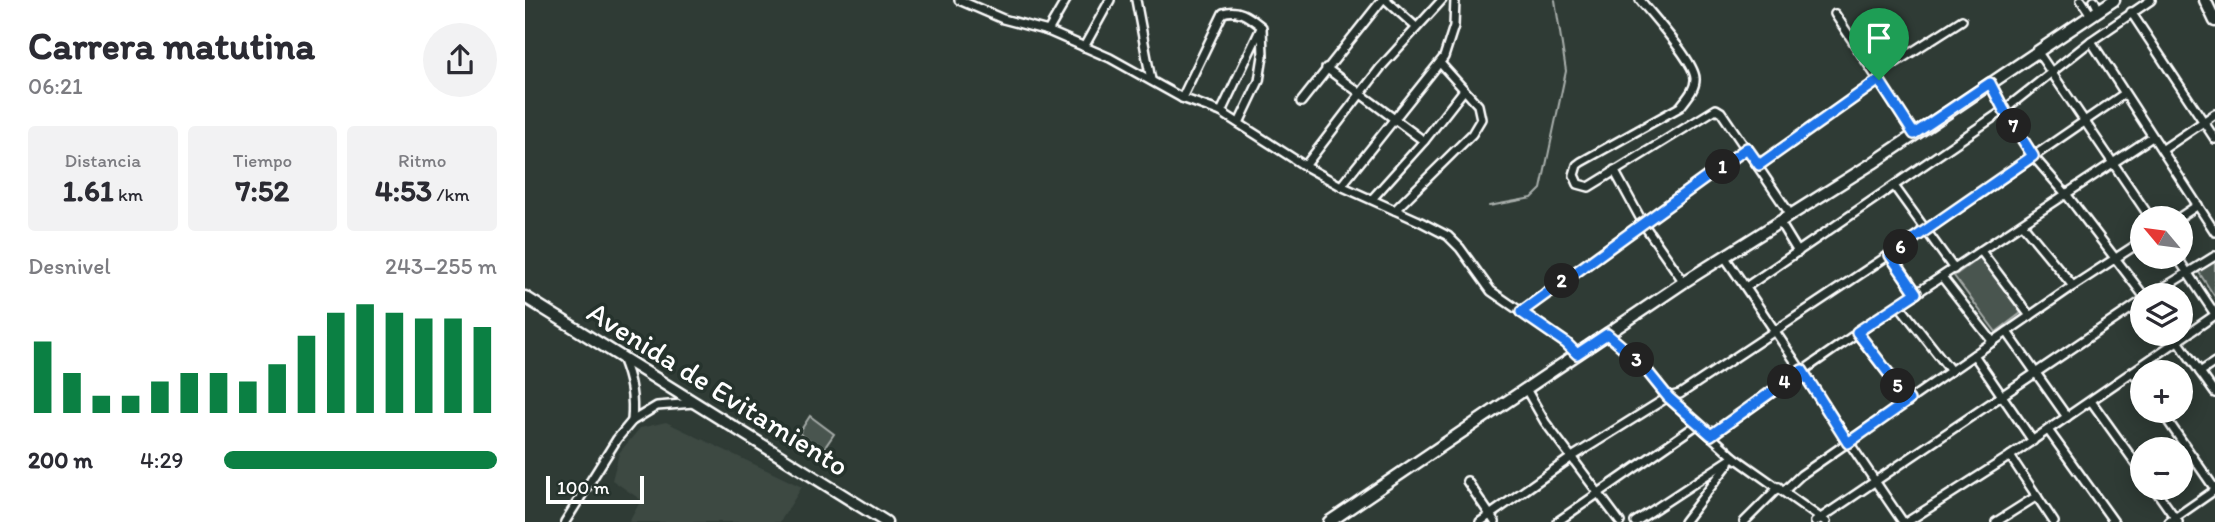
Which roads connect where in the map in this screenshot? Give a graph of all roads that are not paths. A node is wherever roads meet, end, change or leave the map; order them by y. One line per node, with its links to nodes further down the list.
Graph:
1 (959, 0): 21 (street)
2 (1054, 0): 13 (street)
3 (1110, 0): 23 (street)
4 (1136, 0): 29 (street)
5 (1384, 0): 20 (street); 26 (street)
6 (1443, 0): 20 (street)
7 (1455, 0): 25 (street)
8 (1640, 0): 53 (street)
9 (2081, 0): 14 (street)
10 (2114, 0): 14 (street)
11 (2151, 0): 15 (street)
12 (2205, 0): 18 (street)
13 (1064, 3): 21 (street)
14 (2094, 8): 24 (street)
15 (2131, 12): 22 (street); 40 (street)
16 (1835, 14): 28 (street)
17 (1962, 20): 28 (street)
18 (2215, 21)
19 (1262, 27): 34 (street); 37 (street); 41 (street)
20 (1416, 27): 32 (street)
21 (1048, 31): 23 (street)
22 (2091, 41): 27 (street); 33 (street)
23 (1084, 47): 29 (street)
24 (2037, 51): 27 (street); 30 (street)
25 (1440, 63): 31 (street); 39 (street)
26 (1327, 68): 32 (street); 35 (street)
27 (2051, 72): 36 (street); 42 (street)
28 (1878, 78): 43 (street); 51 (street)
29 (1151, 80): 34 (street)
30 (1990, 83): 36 (street); 43 (street)
31 (1464, 90): 46 (street); 61 (street)
32 (1360, 93): 39 (street); 52 (street)
33 (2124, 94): 42 (street); 44 (street)
34 (1182, 98): 37 (street)
35 (1301, 102)
36 (2004, 110): 49 (street); 55 (street)
37 (1221, 112): 41 (street)
38 (2215, 114): 40 (street)
39 (1393, 118): 46 (street); 54 (street)
40 (2204, 122): 45 (street); 48 (street)
41 (1239, 123): 52 (street)
42 (2085, 123): 49 (street); 50 (street)
43 (1914, 134): 62 (street)
44 (2152, 137): 48 (street); 50 (street)
45 (2215, 139)
46 (1424, 141): 57 (street)
47 (1747, 148): 51 (street); 53 (street); 65 (street)
48 (2162, 150): 58 (street)
49 (2033, 156): 56 (street); 66 (street)
50 (2113, 164): 56 (street); 59 (street)
51 (1759, 165): 62 (street)
52 (1304, 166): 54 (street)
53 (1614, 170): 65 (street)
54 (1341, 186): 57 (street)
55 (1894, 186): 66 (street); 70 (street)
56 (2066, 194): 64 (street); 74 (street)
57 (1372, 199): 61 (street)
58 (2198, 205): 60 (street); 67 (street)
59 (2142, 206)
60 (2193, 208)
61 (1395, 210): 87 (street)
62 (1790, 214): 63 (street)
63 (1779, 221): 70 (street); 72 (street)
64 (2022, 224): 69 (street); 81 (street)
65 (1644, 225): 78 (street); 87 (street)
66 (1925, 231): 71 (street); 75 (street)
67 (2215, 232)
68 (2130, 250): 74 (street)
69 (1981, 251): 75 (street); 89 (street)
70 (1798, 252): 82 (street)
71 (1890, 255): 83 (street); 91 (street)
72 (1724, 256): 78 (street); 82 (street)
73 (2215, 256): 76 (street)
74 (2115, 259): 79 (street); 81 (street)
75 (1954, 269): 77 (street)
76 (2186, 272): 80 (street); 88 (street)
77 (1942, 277): 83 (street); 95 (street)
78 (1683, 282): 94 (street)
79 (2134, 283)
80 (2170, 283)
81 (2073, 286): 89 (street)
82 (1746, 287): 91 (street)
83 (1916, 293): 85 (street)
84 (525, 297): 100 (street, Avenida de Evitamiento)
85 (1899, 305): 92 (street); 104 (street)
86 (2130, 309): 105 (street)
87 (1521, 312): 98 (street)
88 (2215, 315): 90 (street)
89 (2030, 316): 93 (street)
90 (2193, 328)
91 (1776, 330): 103 (street); 110 (street)
92 (1857, 332): 103 (street); 112 (street)
93 (2007, 332): 95 (street); 105 (street)
94 (1607, 334): 98 (street); 110 (street)
95 (1993, 342): 99 (street)
96 (2165, 346): 101 (street)
97 (2181, 346): 106 (street)
98 (1577, 354): 108 (street)
99 (1974, 355): 104 (street); 111 (street)
100 (622, 358): 114 (street, Avenida de Evitamiento); 116 (street)
101 (2148, 360)
102 (2215, 362): 106 (street)
103 (1802, 370): 120 (street); 122 (street)
104 (1951, 371): 112 (street)
105 (2036, 371): 111 (street); 115 (street)
106 (2200, 372): 109 (street)
107 (2130, 374): 113 (street)
108 (1526, 389): 125 (street); 139 (street)
109 (2215, 393)
110 (1668, 397): 118 (street); 125 (street)
111 (2003, 397): 121 (street); 128 (street)
112 (1909, 400): 122 (street)
113 (2091, 401): 115 (street); 123 (street)
114 (694, 403): 116 (street); 138 (street, Avenida de Evitamiento)
115 (2067, 418): 119 (street)
116 (632, 421): 137 (street)
117 (2169, 423): 130 (street)
118 (1698, 424): 120 (street); 131 (street)
119 (2048, 430): 121 (street); 149 (street)
120 (1711, 435): 126 (street)
121 (2033, 441): 124 (street)
122 (1848, 443): 128 (street); 129 (street)
123 (2130, 455)
124 (2010, 456): 132 (street); 146 (street)
125 (1572, 457): 131 (street); 134 (street)
126 (1734, 457): 129 (street); 143 (street); 144 (street)
127 (1467, 481): 134 (street)
128 (1875, 482): 135 (street); 146 (street)
129 (1781, 489): 135 (street); 145 (street)
130 (2215, 489): 136 (street)
131 (1599, 493): 141 (street); 142 (street)
132 (2037, 496): 147 (street); 148 (street)
133 (2161, 500): 136 (street)
134 (1493, 519): 140 (street)
135 (1821, 521)
136 (2174, 521)
137 (565, 522)
138 (885, 522)
139 (1329, 522)
140 (1480, 522)
141 (1557, 522)
142 (1620, 522)
143 (1635, 522)
144 (1684, 522)
145 (1744, 522)
146 (1905, 522)
147 (1996, 522)
148 (2055, 522)
149 (2114, 522)

